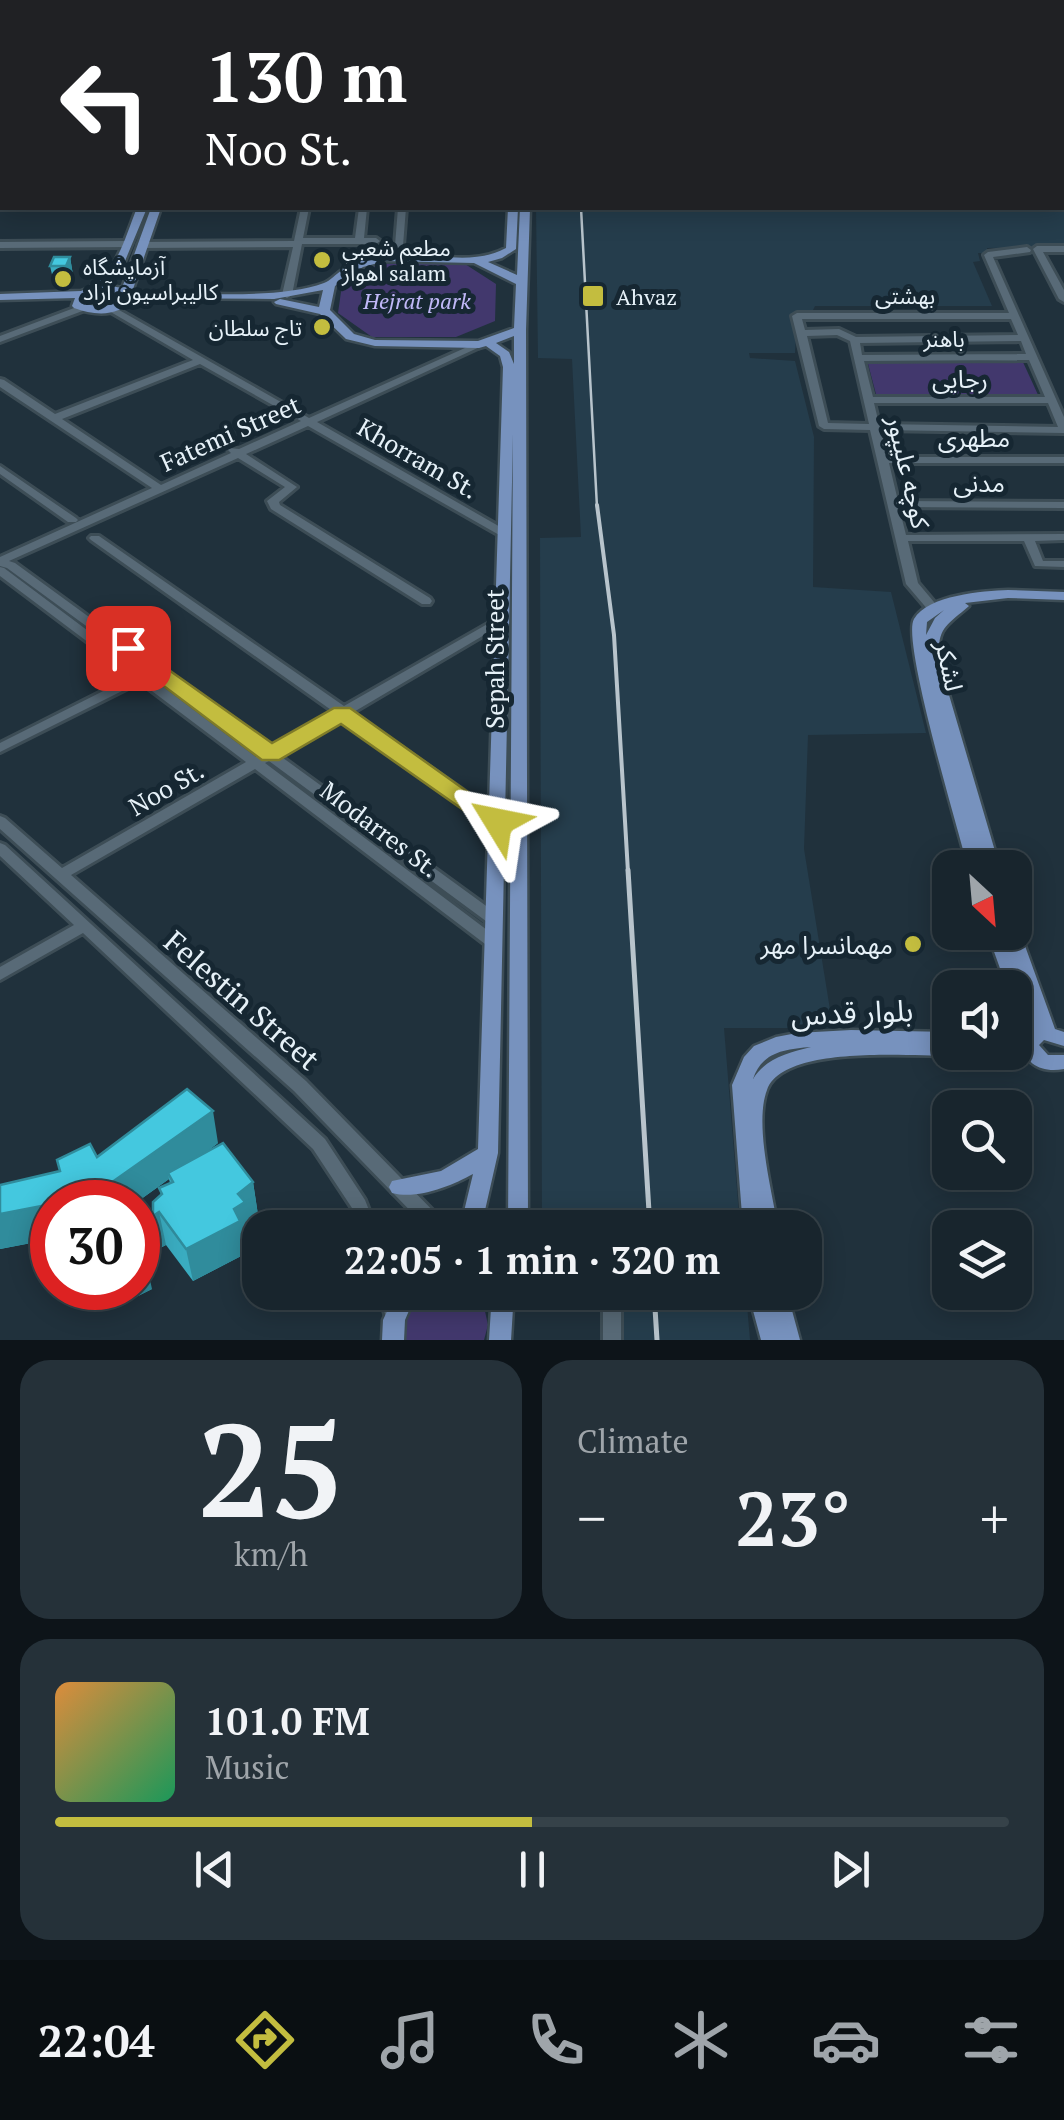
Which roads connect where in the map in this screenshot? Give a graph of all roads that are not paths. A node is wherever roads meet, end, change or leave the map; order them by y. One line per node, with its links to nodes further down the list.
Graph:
1 (141, 210): 11 (main road)
2 (155, 210): 12 (main road)
3 (305, 210): 10 (street)
4 (363, 210): 8 (street)
5 (402, 210): 16 (street)
6 (513, 210): 17 (main road)
7 (525, 210): 18 (main road)
8 (358, 242): 9 (street); 10 (street)
9 (376, 242)
10 (298, 243): 12 (street); 20 (street)
11 (127, 244): 13 (street); 23 (main road)
12 (142, 244): 24 (main road)
13 (0, 245)
14 (1064, 249): 15 (street)
15 (1032, 250): 21 (street); 26 (street)
16 (398, 258): 17 (main road); 19 (main road)
17 (473, 259): 18 (main road)
18 (522, 282): 27 (main road, Sepah Street)
19 (330, 285): 20 (main road); 25 (main road)
20 (286, 295): 24 (main road)
21 (1064, 299)
22 (0, 300): 23 (main road)
23 (82, 300): 24 (main road); 24 (main road); 29 (street)
24 (122, 300): 25 (main road); 36 (street, Khorram St.)
25 (324, 311): 32 (main road)
26 (1013, 316): 28 (street, بهشتی); 30 (street)
27 (520, 330): 33 (main road); 93 (main road, Sepah Street)
28 (800, 333): 31 (street, بهشتی); 42 (street)
29 (0, 337)
30 (1021, 338): 31 (street, بهشتی); 34 (street)
31 (854, 340): 35 (street, کوچه علیپور)
32 (434, 344): 33 (main road); 41 (street, Fatemi Street)
33 (485, 344): 41 (street, Fatemi Street); 52 (main road, Sepah Street)
34 (1030, 357): 35 (street, باهنر); 39 (street)
35 (859, 358): 38 (street, کوچه علیپور)
36 (200, 360): 40 (street); 41 (street, Khorram St.)
37 (0, 382): 40 (street)
38 (869, 400): 39 (street, رجایی); 42 (street, کوچه علیپور)
39 (1050, 400): 43 (street)
40 (54, 418): 48 (street)
41 (305, 420): 44 (street, Fatemi Street); 52 (street, Khorram St.)
42 (875, 427): 43 (street); 45 (street, کوچه علیپور)
43 (1064, 430)
44 (235, 451): 48 (street, Fatemi Street); 61 (street)
45 (883, 460): 46 (street, مطهری); 49 (street, کوچه علیپور)
46 (1064, 460)
47 (0, 469): 51 (street)
48 (156, 486): 51 (street, Fatemi Street); 59 (street, Fatemi Street)
49 (894, 504): 50 (street, مدنی); 56 (street, کوچه علیپور)
50 (1064, 504)
51 (72, 520): 57 (street, Fatemi Street)
52 (504, 534): 63 (main road, Sepah Street)
53 (1028, 537): 54 (street); 56 (street); 58 (street)
54 (1064, 537)
55 (95, 538): 66 (street)
56 (902, 538): 62 (street, کوچه علیپور)
57 (0, 552)
58 (1064, 564)
59 (0, 565): 64 (street, Modarres St.); 65 (street, Modarres St.)
60 (1064, 598): 62 (main road, لشکر); 74 (main road, لشکر)
61 (426, 601)
62 (934, 608): 73 (main road, لشکر)
63 (502, 621): 66 (street, Noo St.); 71 (main road, Sepah Street)
64 (158, 669): 65 (street); 68 (street, Modarres St.)
65 (142, 677): 67 (street); 69 (street, Modarres St.)
66 (342, 713): 68 (street, Noo St.); 71 (street)
67 (0, 748)
68 (271, 754): 69 (street, Noo St.); 76 (street, Modarres St.)
69 (255, 763): 75 (street, Noo St.); 78 (street, Modarres St.)
70 (0, 821): 75 (street, Felestin Street)
71 (498, 822): 76 (main road, Sepah Street)
72 (0, 848): 77 (street, Felestin Street)
73 (972, 850)
74 (987, 850)
75 (60, 875): 81 (street, Felestin Street)
76 (495, 920): 78 (main road, Sepah Street)
77 (84, 926): 82 (street); 83 (street, Felestin Street)
78 (494, 943): 88 (main road, Sepah Street)
79 (1002, 950): 85 (main road)
80 (1015, 950): 85 (main road)
81 (166, 971): 83 (street); 89 (street, Felestin Street)
82 (0, 974)
83 (145, 983): 90 (street, Felestin Street)
84 (932, 1039): 94 (main road, بلوار قدس)
85 (1033, 1040): 87 (main road)
86 (932, 1049): 95 (main road, بلوار قدس)
87 (1064, 1062)
88 (488, 1153): 89 (main road); 92 (main road, Sepah Street)
89 (399, 1186): 91 (street, Felestin Street)
90 (361, 1210)
91 (422, 1210)
92 (474, 1210)
93 (518, 1210)
94 (752, 1210)
95 (766, 1210)
96 (499, 1310): 101 (main road)
97 (507, 1310): 101 (main road)
98 (612, 1310): 102 (street)
99 (764, 1310): 103 (main road)
100 (781, 1310): 104 (main road)
101 (501, 1337)
102 (612, 1340)
103 (772, 1340)
104 (789, 1340)

